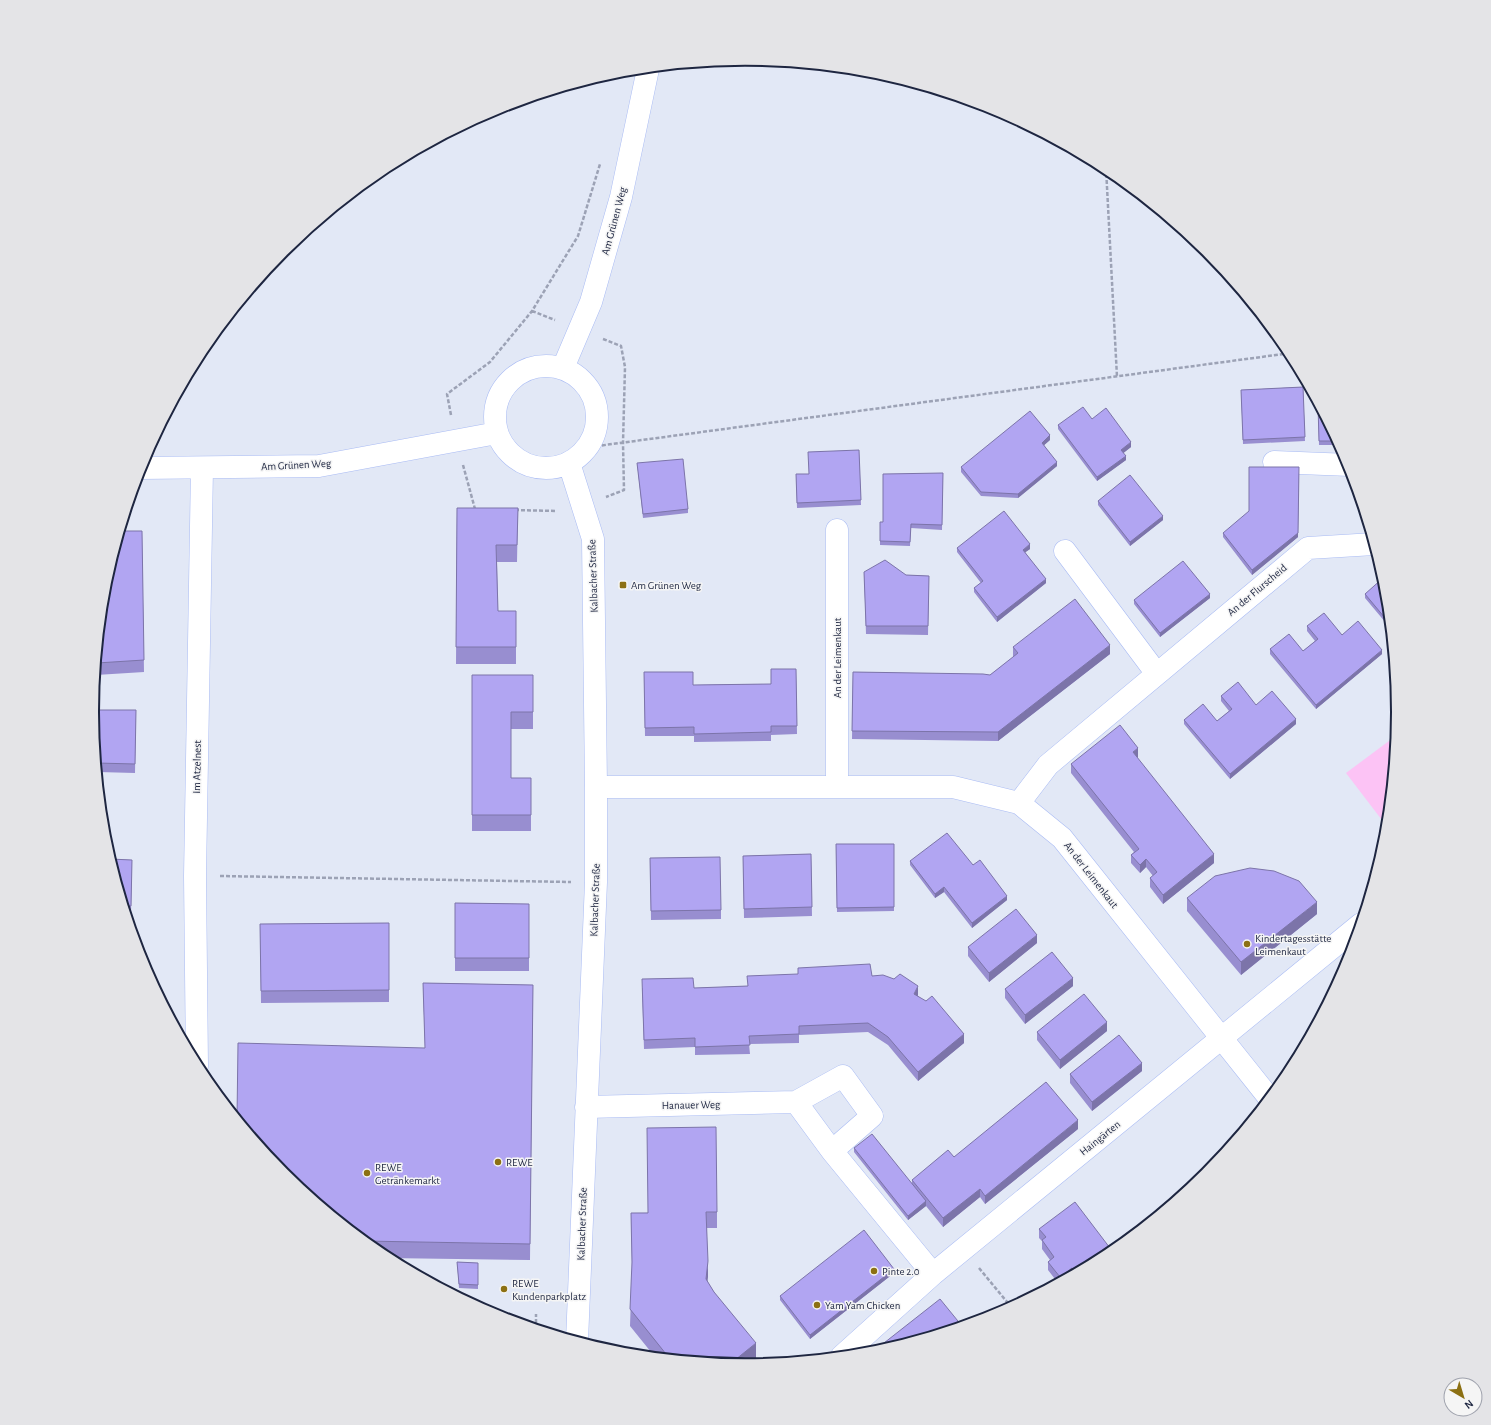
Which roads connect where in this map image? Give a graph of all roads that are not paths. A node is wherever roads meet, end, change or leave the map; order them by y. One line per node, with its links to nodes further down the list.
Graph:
1 (647, 74): 2 (street, Am Grünen Weg)
2 (563, 368): 3 (street); 5 (street)
3 (496, 433): 5 (street); 8 (street, Am Grünen Weg)
4 (1274, 462): 6 (street)
5 (569, 463): 14 (street, Kalbacher Straße)
6 (1343, 465)
7 (147, 468): 8 (street, Am Grünen Weg)
8 (202, 468): 18 (street, Im Atzelnest)
9 (837, 530): 13 (street, An der Leimenkaut)
10 (1369, 541): 12 (street, An der Flurscheid)
11 (1065, 551): 12 (street)
12 (1157, 674): 15 (street, An der Flurscheid)
13 (837, 786): 14 (street, An der Leimenkaut); 15 (street, An der Leimenkaut)
14 (596, 787): 21 (street, Kalbacher Straße)
15 (1020, 803): 17 (street, An der Leimenkaut)
16 (1355, 929): 17 (street, Haingärten)
17 (1221, 1038): 19 (street, An der Leimenkaut); 23 (street, Haingärten)
18 (197, 1054)
19 (1266, 1095)
20 (796, 1102): 21 (street, Hanauer Weg); 22 (street); 22 (street, Hanauer Weg)
21 (586, 1107): 24 (street, Kalbacher Straße)
22 (832, 1151): 23 (street)
23 (934, 1274): 25 (street, Haingärten)
24 (577, 1337)
25 (848, 1350)

